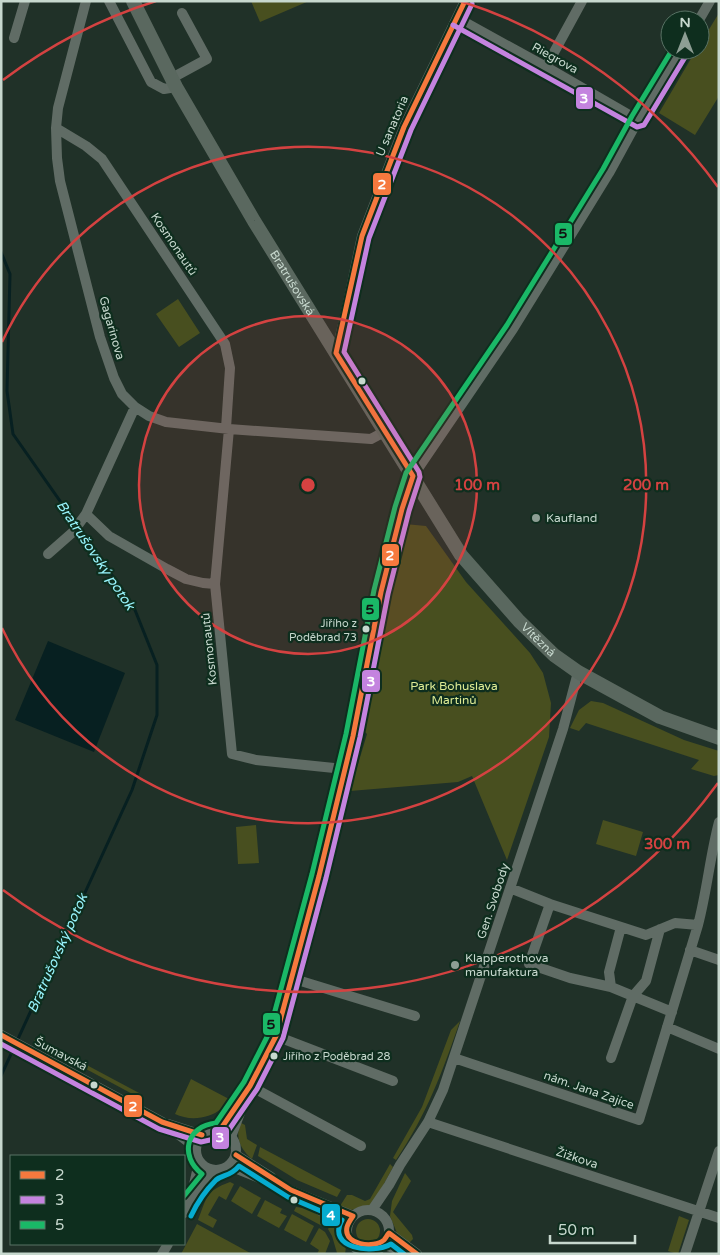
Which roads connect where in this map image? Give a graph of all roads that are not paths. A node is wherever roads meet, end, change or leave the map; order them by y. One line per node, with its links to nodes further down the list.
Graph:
1 (25, 1): 9 (street)
2 (86, 1): 14 (street, Gagarinova)
3 (109, 1): 12 (street)
4 (134, 1): 12 (main road, Bratrušovská)
5 (465, 1): 8 (street, U sanatoria)
6 (582, 1): 11 (street)
7 (182, 12): 12 (street)
8 (457, 18): 11 (street, Riegrova); 15 (street, U sanatoria)
9 (14, 38)
10 (675, 60): 13 (street)
11 (546, 67): 13 (street, Riegrova)
12 (174, 83): 15 (main road, Bratrušovská)
13 (638, 120): 19 (street)
14 (56, 128): 16 (street, Gagarinova); 17 (street, Kosmonautů)
15 (336, 353): 18 (main road, Bratrušovská)
16 (135, 407): 17 (street, Gagarinova); 20 (street)
17 (228, 429): 18 (street, Gagarinova); 22 (street, Kosmonautů)
18 (384, 432): 19 (main road, Bratrušovská)
19 (414, 476): 23 (main road, Vítězná); 25 (street)
20 (84, 517): 21 (street); 22 (street)
21 (48, 554)
22 (215, 584): 25 (street, Kosmonautů)
23 (578, 672): 24 (main road, Vítězná); 27 (street, Gen. Svobody)
24 (719, 738)
25 (344, 769): 34 (street)
26 (719, 822): 29 (street, nám. Jana Zajíce)
27 (510, 888): 28 (street); 43 (street, Gen. Svobody)
28 (550, 904): 30 (street); 35 (street)
29 (698, 925): 31 (street); 32 (street, nám. Jana Zajíce)
30 (621, 927): 31 (street); 35 (street)
31 (660, 929): 36 (street)
32 (690, 950): 33 (street); 37 (street, nám. Jana Zajíce)
33 (719, 960)
34 (292, 978): 38 (street); 41 (street)
35 (611, 987): 36 (street)
36 (633, 996): 37 (street); 44 (street)
37 (672, 1012): 39 (street, nám. Jana Zajíce)
38 (415, 1016)
39 (667, 1027): 42 (street); 43 (street, nám. Jana Zajíce)
40 (1, 1035): 47 (street, Šumavská)
41 (276, 1036): 45 (street); 46 (street)
42 (719, 1050)
43 (454, 1058): 48 (street, Gen. Svobody)
44 (611, 1058)
45 (393, 1081)
46 (250, 1086): 49 (street); 51 (street); 52 (street)
47 (162, 1122): 50 (street, Šumavská); 53 (street, Šumavská)
48 (428, 1122): 59 (street, Gen. Svobody); 64 (street, Žižkova)
49 (220, 1130): 50 (street); 51 (street)
50 (202, 1135): 53 (street)
51 (231, 1137): 55 (street)
52 (362, 1146)
53 (195, 1147): 56 (street)
54 (719, 1151): 64 (street)
55 (236, 1155): 57 (street); 60 (street)
56 (199, 1162): 58 (street); 61 (street)
57 (230, 1166): 58 (street); 60 (street)
58 (214, 1171): 61 (street)
59 (389, 1185): 62 (street, Gen. Svobody); 66 (street, Gen. Svobody)
60 (291, 1190): 65 (street); 68 (street)
61 (190, 1200): 63 (street)
62 (372, 1210): 65 (street); 66 (street)
63 (185, 1211)
64 (700, 1212): 67 (street, Žižkova); 74 (street)
65 (353, 1216): 68 (street)
66 (384, 1217): 69 (street, Gen. Svobody)
67 (719, 1218)
68 (347, 1228): 71 (street)
69 (389, 1233): 70 (street); 73 (street)
70 (384, 1245): 72 (street); 73 (street)
71 (351, 1250): 72 (street)
72 (365, 1253)
73 (415, 1254)
74 (685, 1254)

